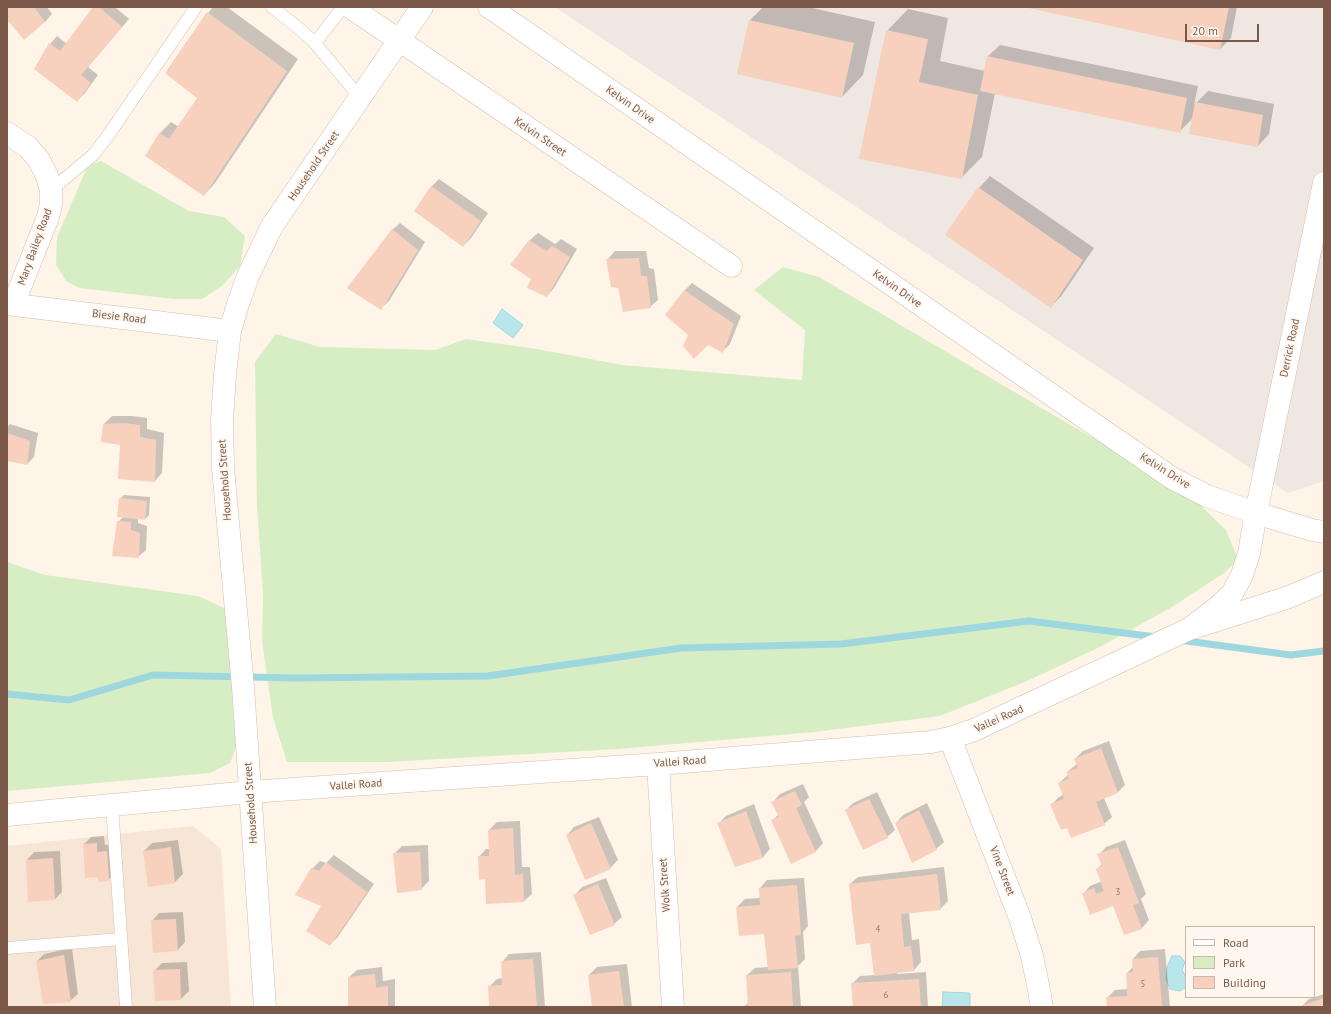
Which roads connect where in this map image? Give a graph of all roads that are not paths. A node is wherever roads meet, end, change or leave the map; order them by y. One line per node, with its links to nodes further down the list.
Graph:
1 (196, 7): 12 (lane)
2 (272, 7): 8 (lane)
3 (343, 7): 8 (lane)
4 (350, 7): 7 (street, Kelvin Street)
5 (422, 7): 7 (street, Household Street)
6 (494, 9): 17 (street, Kelvin Drive)
7 (399, 41): 9 (street, Household Street); 14 (street, Kelvin Street)
8 (315, 43): 9 (lane)
9 (360, 98): 16 (street, Household Street)
10 (7, 133): 12 (street, Mary Bailey Road)
11 (1324, 183): 13 (street, Derrick Road)
12 (51, 190): 15 (street, Mary Bailey Road)
13 (1319, 234): 17 (street, Derrick Road)
14 (731, 266)
15 (10, 304): 16 (street, Biesie Road)
16 (230, 331): 23 (street, Household Street)
17 (1256, 513): 18 (street, Kelvin Drive); 20 (street, Vallei Road)
18 (1324, 532)
19 (1324, 582): 20 (street)
20 (1189, 629): 21 (street, Vallei Road)
21 (950, 738): 22 (street, Vallei Road); 31 (street, Vine Street)
22 (658, 764): 23 (street, Vallei Road); 30 (street, Wolk Street)
23 (250, 792): 24 (street, Vallei Road); 29 (street, Household Street)
24 (112, 806): 25 (street, Vallei Road); 26 (lane)
25 (7, 815)
26 (121, 939): 27 (lane); 28 (lane)
27 (7, 948)
28 (126, 1007)
29 (265, 1007)
30 (673, 1007)
31 (1042, 1007)

